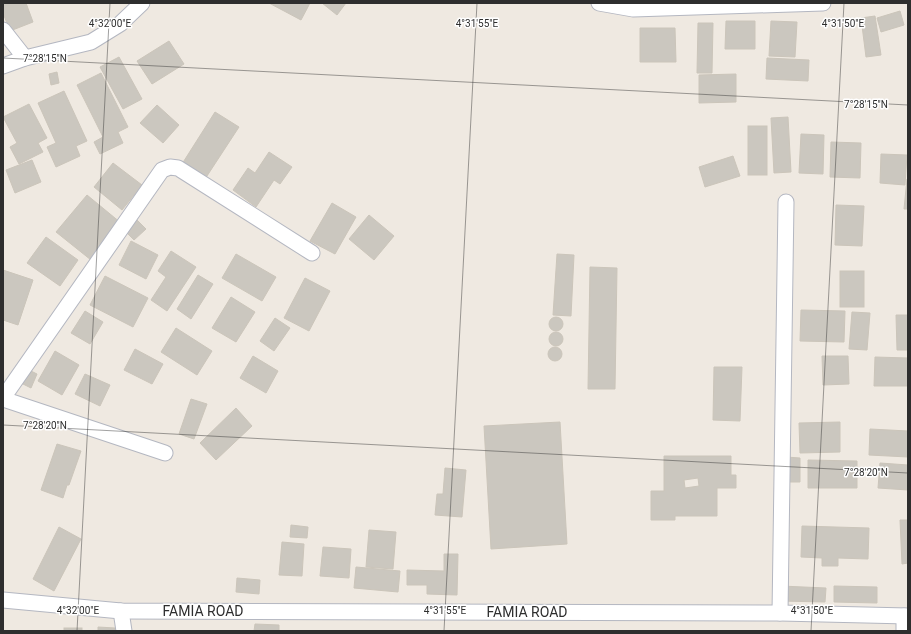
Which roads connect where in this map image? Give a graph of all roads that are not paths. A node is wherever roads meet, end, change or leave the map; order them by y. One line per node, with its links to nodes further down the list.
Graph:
1 (142, 3): 5 (street)
2 (599, 3): 3 (street)
3 (823, 3)
4 (3, 30): 5 (street)
5 (25, 58): 6 (street)
6 (3, 66)
7 (786, 202): 13 (street)
8 (312, 253): 9 (street)
9 (3, 399): 10 (street)
10 (164, 453)
11 (3, 600): 12 (street, FAMIA ROAD)
12 (121, 611): 13 (street, FAMIA ROAD); 15 (street)
13 (780, 613): 14 (street, FAMIA ROAD)
14 (906, 616): 16 (street)
15 (124, 631)
16 (904, 631)

